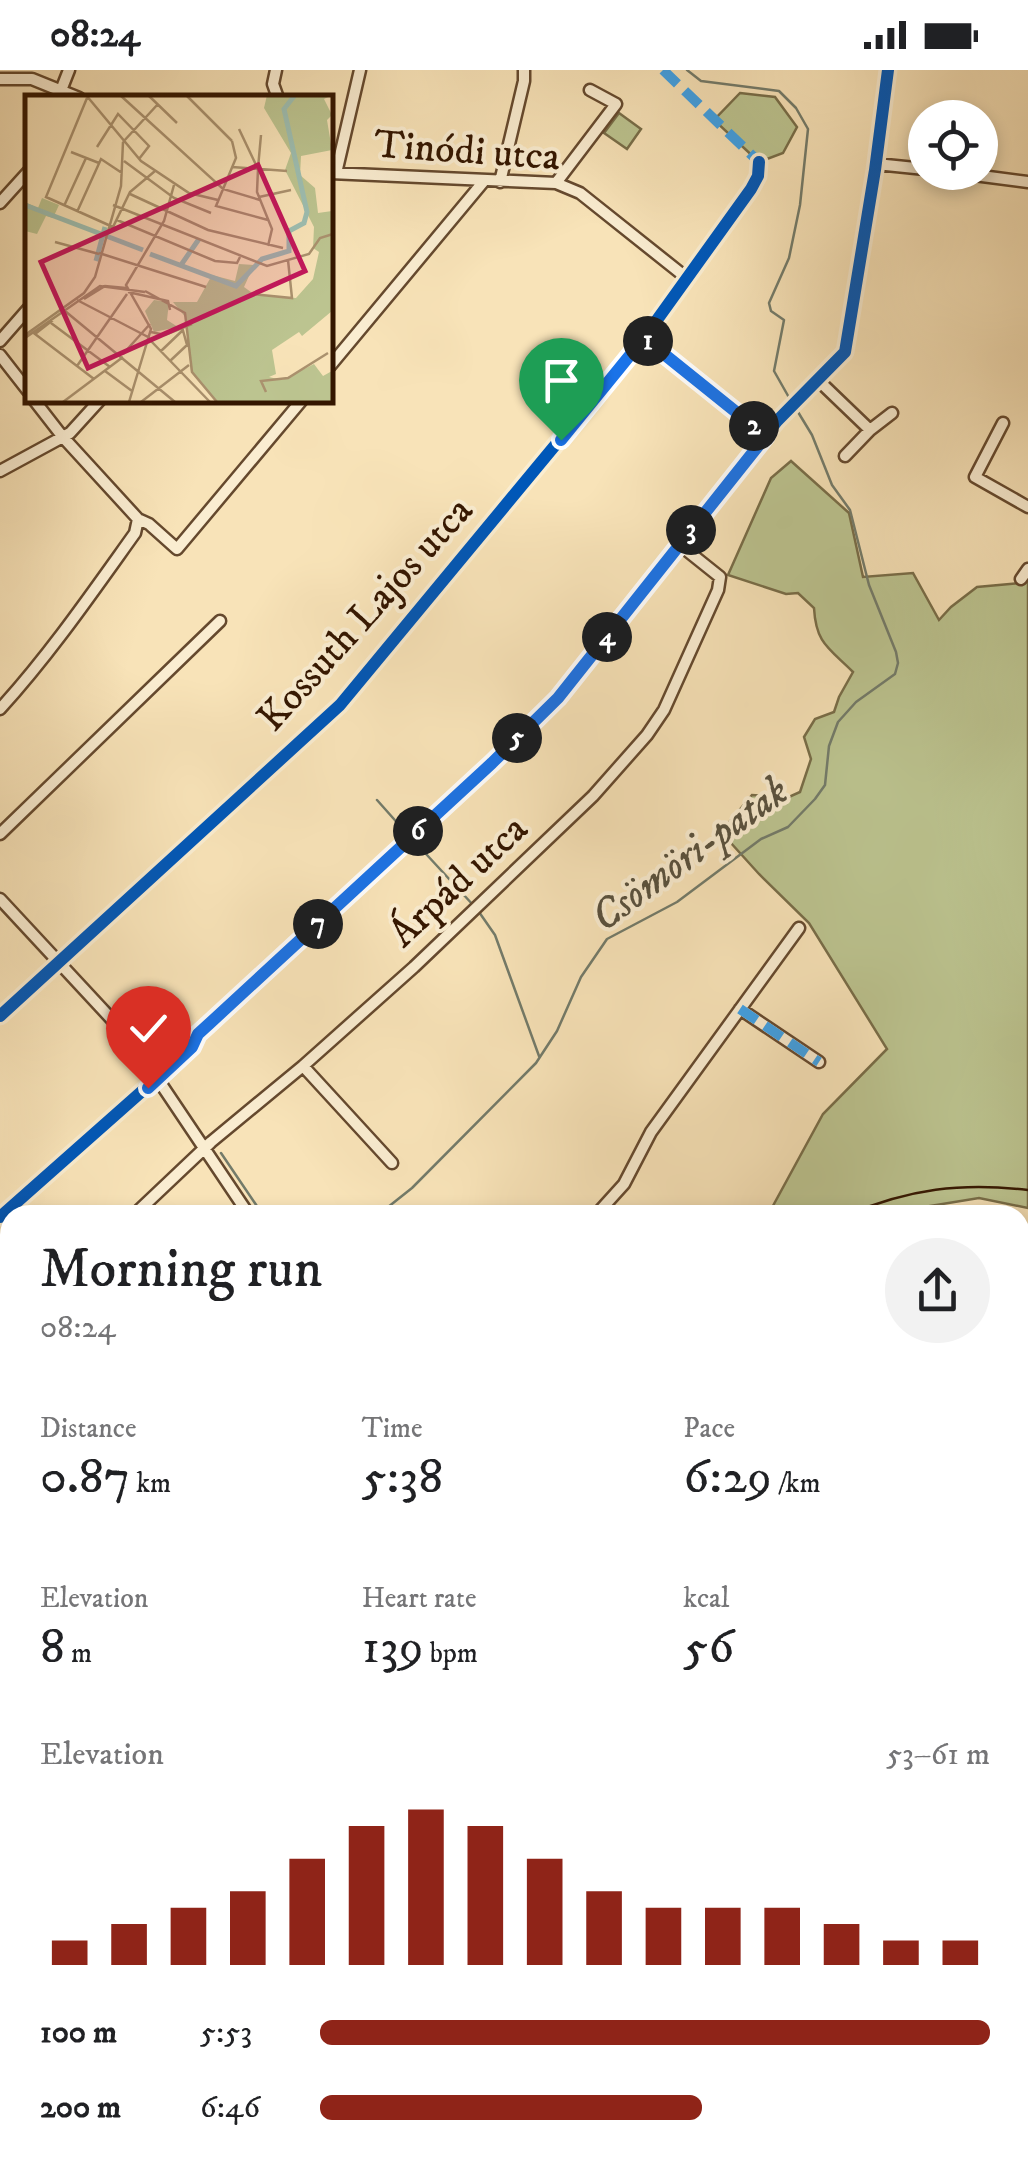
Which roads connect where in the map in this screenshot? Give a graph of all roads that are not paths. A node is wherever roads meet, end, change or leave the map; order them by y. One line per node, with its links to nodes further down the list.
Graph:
1 (19, 70): 8 (street)
2 (69, 70): 10 (street)
3 (276, 70): 11 (street)
4 (360, 70): 15 (street)
5 (524, 70): 19 (street)
6 (888, 70): 13 (street)
7 (0, 79): 8 (street)
8 (32, 79): 10 (street)
9 (590, 90): 21 (street)
10 (60, 94)
11 (277, 95)
12 (760, 162): 23 (street, Kossuth Lajos utca)
13 (876, 164): 14 (street); 29 (street)
14 (908, 168)
15 (333, 173): 18 (street, Tinódi utca)
16 (25, 175): 22 (street)
17 (998, 178): 20 (street)
18 (484, 181): 19 (street, Tinódi utca); 28 (street)
19 (500, 182): 21 (street, Tinódi utca)
20 (1028, 182)
21 (556, 184): 23 (street, Tinódi utca)
22 (0, 203)
23 (688, 279): 25 (street, Kossuth Lajos utca)
24 (25, 312): 26 (street)
25 (644, 338): 38 (street); 49 (street, Kossuth Lajos utca)
26 (0, 341)
27 (0, 355): 30 (street)
28 (332, 364)
29 (818, 381): 36 (street); 38 (street)
30 (25, 387)
31 (36, 402): 37 (street)
32 (98, 402): 37 (street)
33 (300, 402): 42 (street)
34 (892, 413): 36 (street)
35 (1003, 423): 41 (street)
36 (870, 430): 39 (street)
37 (62, 436): 40 (street); 42 (street)
38 (766, 436): 43 (street)
39 (845, 456)
40 (0, 471)
41 (1028, 507)
42 (138, 519): 45 (street)
43 (680, 544): 53 (street, Árpád utca); 54 (street)
44 (220, 620): 46 (street)
45 (0, 709)
46 (0, 834)
47 (0, 899): 49 (street)
48 (799, 928): 50 (street)
49 (60, 961): 51 (street, Kossuth Lajos utca); 54 (street)
50 (740, 1008): 52 (street); 60 (street)
51 (0, 1016)
52 (818, 1062)
53 (303, 1066): 55 (street, Árpád utca); 56 (street)
54 (157, 1078): 55 (street); 57 (street)
55 (204, 1149): 58 (street, Árpád utca); 59 (street)
56 (392, 1164)
57 (14, 1205)
58 (145, 1205)
59 (242, 1205)
60 (605, 1205)

